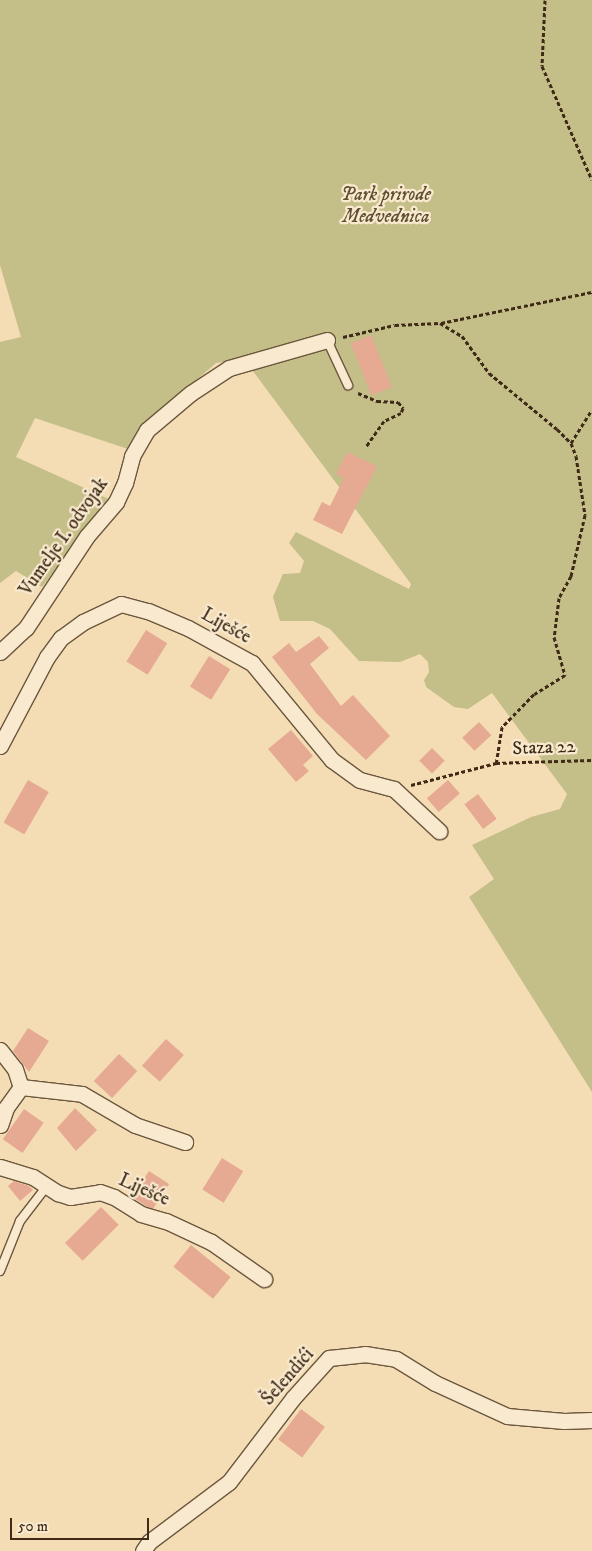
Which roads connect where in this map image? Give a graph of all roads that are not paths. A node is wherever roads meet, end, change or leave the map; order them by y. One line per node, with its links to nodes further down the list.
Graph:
1 (327, 340): 2 (lane); 3 (street, Vumelje I. odvojak)
2 (348, 385)
3 (0, 652)
4 (0, 746): 5 (street, Liješće)
5 (439, 831)
6 (0, 1050): 7 (street)
7 (21, 1088): 8 (street); 10 (street)
8 (3, 1107): 9 (street)
9 (0, 1125)
10 (185, 1142)
11 (0, 1167): 12 (street, Liješće)
12 (46, 1186): 13 (lane); 14 (street, Liješće)
13 (0, 1271)
14 (264, 1280)
15 (592, 1420): 16 (street, Šelendići)
16 (143, 1551)

